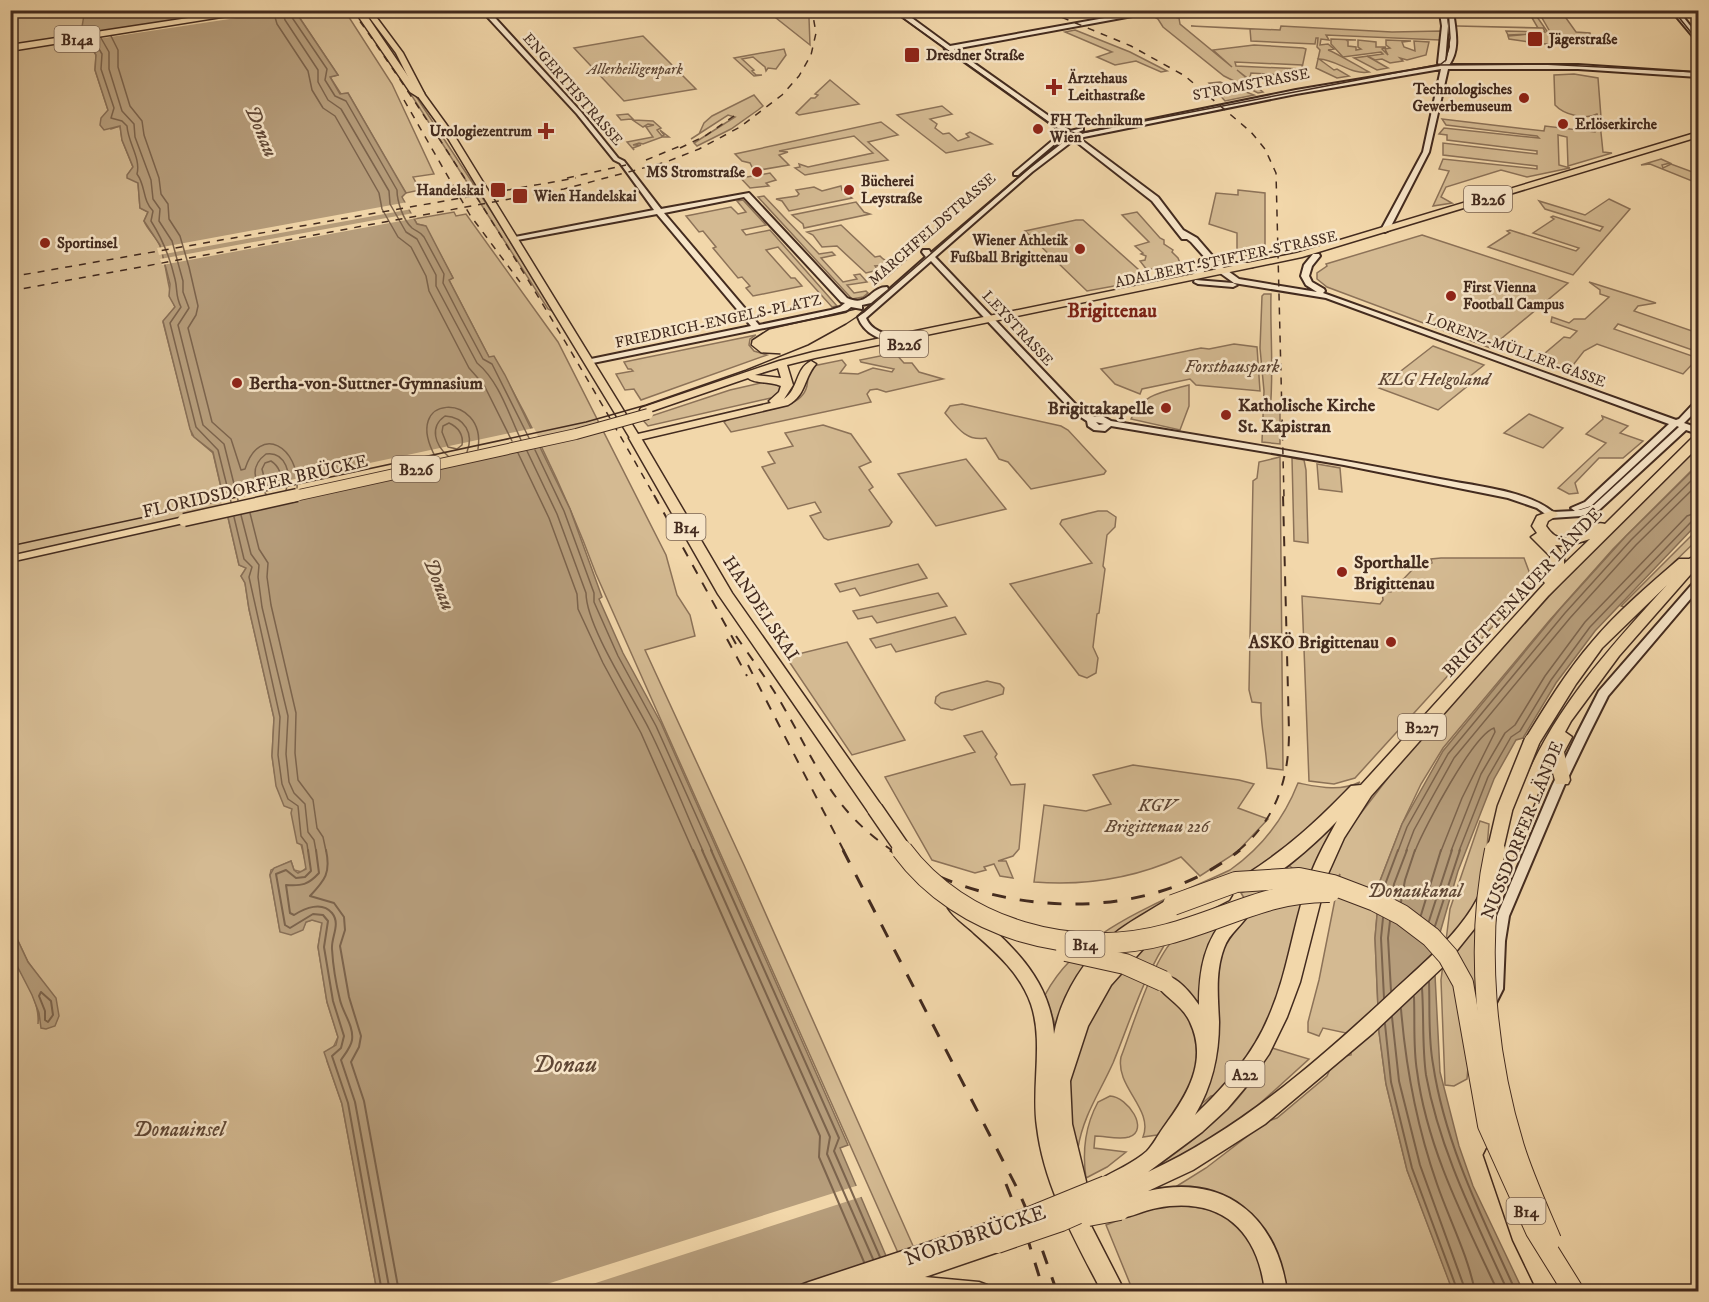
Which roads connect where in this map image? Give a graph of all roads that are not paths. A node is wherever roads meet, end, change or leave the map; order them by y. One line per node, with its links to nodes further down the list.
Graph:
1 (246, 10): 13 (highway, B14a)
2 (261, 10): 13 (highway, B14a)
3 (358, 10): 18 (highway)
4 (368, 10): 18 (main road, HANDELSKAI / B14)
5 (484, 10): 24 (street, ENGERTHSTRASSE)
6 (887, 10): 15 (street)
7 (896, 10): 14 (street)
8 (1162, 10): 14 (street)
9 (1443, 10): 16 (street)
10 (1450, 10): 16 (street)
11 (1674, 10): 12 (street)
12 (1698, 39)
13 (10, 48)
14 (949, 48): 15 (street); 19 (street)
15 (941, 50): 19 (street)
16 (1445, 64): 17 (street); 19 (street, STROMSTRASSE); 21 (street, STROMSTRASSE); 25 (street)
17 (1698, 73)
18 (421, 95): 28 (main road, HANDELSKAI / B14)
19 (1064, 134): 21 (street); 23 (street)
20 (1698, 135): 26 (main road, ADALBERT-STIFTER-STRASSE / B226)
21 (1071, 138): 23 (street); 31 (street)
22 (1698, 140): 30 (main road, ADALBERT-STIFTER-STRASSE / B226)
23 (1027, 169): 29 (street, MARCHFELDSTRASSE)
24 (658, 212): 28 (street); 38 (street); 41 (street, ENGERTHSTRASSE)
25 (1393, 215): 26 (street); 27 (street)
26 (1411, 222): 27 (main road, ADALBERT-STIFTER-STRASSE / B226)
27 (1385, 230): 32 (main road, ADALBERT-STIFTER-STRASSE / B226)
28 (515, 238): 43 (main road, HANDELSKAI / B14)
29 (928, 254): 33 (street, MARCHFELDSTRASSE); 34 (street, LEYSTRASSE); 38 (street, MARCHFELDSTRASSE)
30 (1317, 256): 35 (main road, ADALBERT-STIFTER-STRASSE / B226); 37 (street)
31 (1207, 261): 32 (street); 35 (street); 36 (street)
32 (1251, 264): 35 (main road, ADALBERT-STIFTER-STRASSE / B226)
33 (919, 268): 34 (street); 39 (street, MARCHFELDSTRASSE)
34 (945, 271): 40 (street, LEYSTRASSE)
35 (1224, 276): 36 (main road, ADALBERT-STIFTER-STRASSE / B226); 36 (street, LORENZ-MÜLLER-GASSE); 37 (street, LORENZ-MÜLLER-GASSE)
36 (1197, 279): 40 (main road, ADALBERT-STIFTER-STRASSE / B226)
37 (1337, 299): 51 (street, LORENZ-MÜLLER-GASSE)
38 (851, 304): 39 (street, MARCHFELDSTRASSE); 41 (street, FRIEDRICH-ENGELS-PLATZ)
39 (875, 306): 42 (street, MARCHFELDSTRASSE)
40 (994, 322): 42 (main road, ADALBERT-STIFTER-STRASSE / B226); 44 (main road, ADALBERT-STIFTER-STRASSE / B226); 56 (street, LEYSTRASSE)
41 (756, 327): 43 (street, FRIEDRICH-ENGELS-PLATZ)
42 (897, 339): 45 (main road, ADALBERT-STIFTER-STRASSE / B226)
43 (591, 362): 53 (main road, HANDELSKAI / B14)
44 (811, 364): 45 (main road, ADALBERT-STIFTER-STRASSE / B226); 47 (main road)
45 (785, 367): 46 (main road, ADALBERT-STIFTER-STRASSE / B226); 47 (main road); 48 (main road); 50 (main road, B226)
46 (753, 378): 48 (main road); 50 (main road, B226)
47 (802, 382): 53 (main road)
48 (788, 385): 53 (main road)
49 (1698, 404): 51 (street, BRIGITTENAUER LÄNDE)
50 (646, 412): 57 (main road, FLORIDSDORFER BRÜCKE / B226, bridge)
51 (1681, 423): 52 (street, LORENZ-MÜLLER-GASSE); 56 (street, BRIGITTENAUER LÄNDE)
52 (1698, 432)
53 (634, 435): 69 (highway, HANDELSKAI / B14, bridge)
54 (1698, 440): 55 (highway, BRIGITTENAUER LÄNDE / B227)
55 (1627, 508): 56 (highway); 64 (highway, BRIGITTENAUER LÄNDE / B227)
56 (1548, 512): 64 (highway)
57 (183, 517): 59 (main road, FLORIDSDORFER BRÜCKE / B226); 61 (main road, FLORIDSDORFER BRÜCKE / B226)
58 (1698, 549): 86 (highway, bridge)
59 (10, 552)
60 (1698, 558): 65 (highway, NUSSDORFER LÄNDE)
61 (10, 559)
62 (1698, 570): 65 (highway)
63 (1698, 584): 68 (street, NUSSDORFER LÄNDE)
64 (1543, 592): 67 (highway, BRIGITTENAUER LÄNDE / B227)
65 (1648, 616): 66 (highway, NUSSDORFER LÄNDE)
66 (1599, 672): 68 (highway); 77 (highway, NUSSDORFER LÄNDE / A22, bridge)
67 (1379, 775): 74 (highway); 76 (highway, A22)
68 (1562, 780): 85 (street, NUSSDORFER LÄNDE)
69 (929, 880): 71 (highway, B14, bridge); 72 (highway, B14, bridge)
70 (1360, 896): 71 (highway, B14, bridge); 74 (highway, bridge); 75 (highway, B14, bridge)
71 (1250, 903): 73 (highway, bridge)
72 (967, 917): 73 (highway, bridge); 81 (highway, B14)
73 (1208, 1053): 76 (highway)
74 (1062, 1077): 82 (highway)
75 (1488, 1125): 84 (highway, bridge); 86 (highway, B14, bridge)
76 (1150, 1162): 77 (highway, A22)
77 (1113, 1198): 78 (highway, NORDBRÜCKE, bridge); 79 (highway, NORDBRÜCKE / A22, bridge); 83 (highway)
78 (855, 1290): 80 (highway)
79 (809, 1292)
80 (979, 1292)
81 (1114, 1292)
82 (1123, 1292)
83 (1276, 1292)
84 (1549, 1292)
85 (1566, 1292)
86 (1575, 1292)

